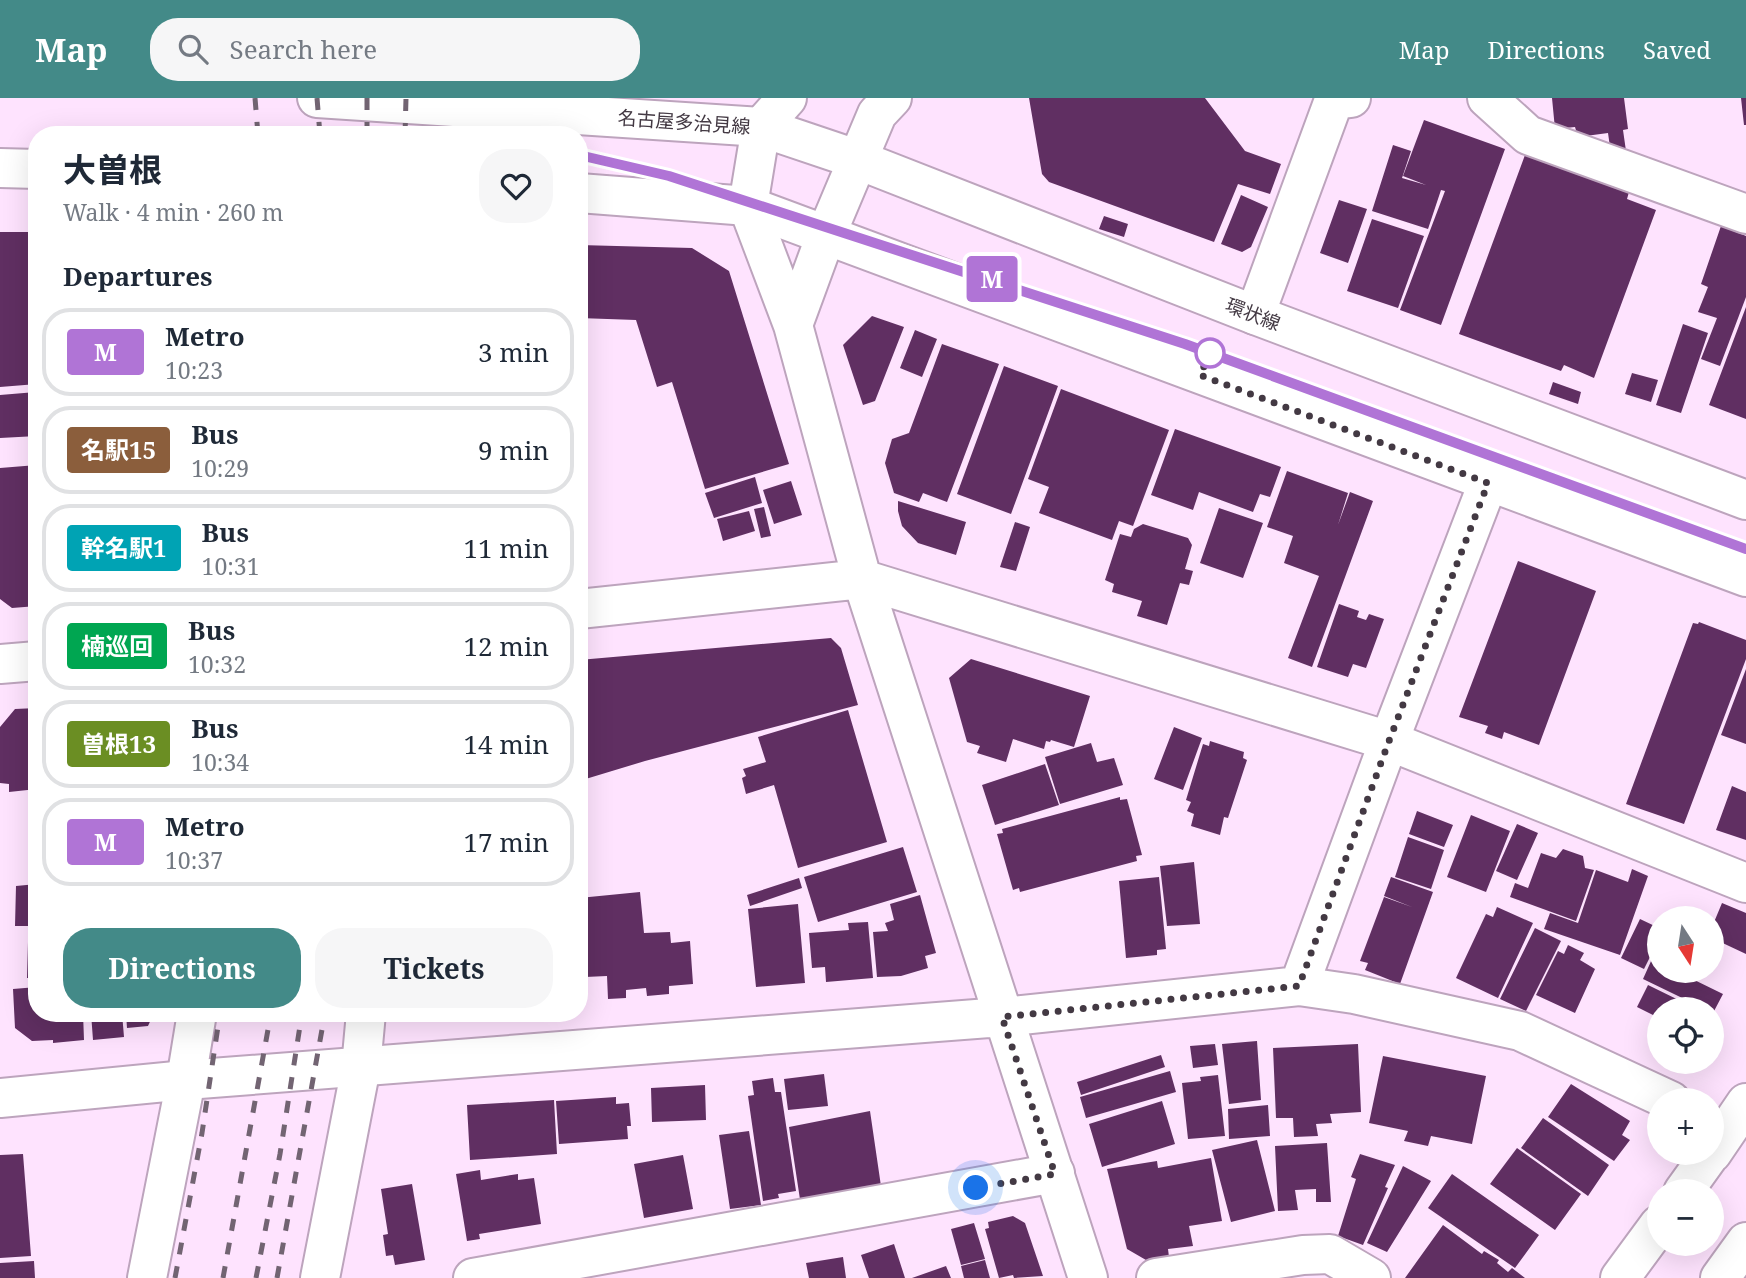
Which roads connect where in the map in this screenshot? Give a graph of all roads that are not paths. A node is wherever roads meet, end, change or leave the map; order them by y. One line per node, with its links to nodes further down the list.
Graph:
1 (317, 98): 6 (main road, 名古屋多治見線)
2 (787, 98): 6 (main road, 名古屋多治見線)
3 (1351, 98): 14 (main road)
4 (1487, 98): 12 (main road)
5 (879, 103): 7 (main road)
6 (761, 127): 7 (main road, 環状線); 11 (main road)
7 (856, 159): 13 (main road); 14 (main road, 環状線)
8 (0, 168): 9 (main road)
9 (28, 169)
10 (588, 194): 11 (main road)
11 (748, 206): 13 (main road); 15 (main road)
12 (1746, 214)
13 (826, 235): 15 (main road); 16 (main road)
14 (1255, 315): 17 (main road, 環状線)
15 (793, 325): 19 (main road)
16 (1488, 483): 18 (main road); 23 (main road)
17 (1746, 500)
18 (1746, 577)
19 (862, 579): 20 (main road); 23 (main road); 26 (main road)
20 (588, 608)
21 (28, 662): 22 (main road)
22 (0, 664)
23 (1389, 741): 24 (main road); 25 (main road)
24 (1746, 883)
25 (1299, 986): 26 (main road); 31 (main road)
26 (1002, 1017): 29 (main road); 33 (main road)
27 (196, 1022): 30 (main road)
28 (365, 1022): 29 (main road)
29 (361, 1067): 30 (main road); 37 (main road)
30 (186, 1080): 32 (main road); 36 (main road)
31 (1647, 1090)
32 (0, 1098)
33 (1055, 1174): 38 (main road); 39 (main road)
34 (1647, 1241): 42 (main road)
35 (1746, 1242): 43 (main road)
36 (147, 1278)
37 (320, 1278)
38 (473, 1278)
39 (1087, 1278)
40 (1156, 1278): 41 (main road)
41 (1371, 1278)
42 (1620, 1278)
43 (1720, 1278)

